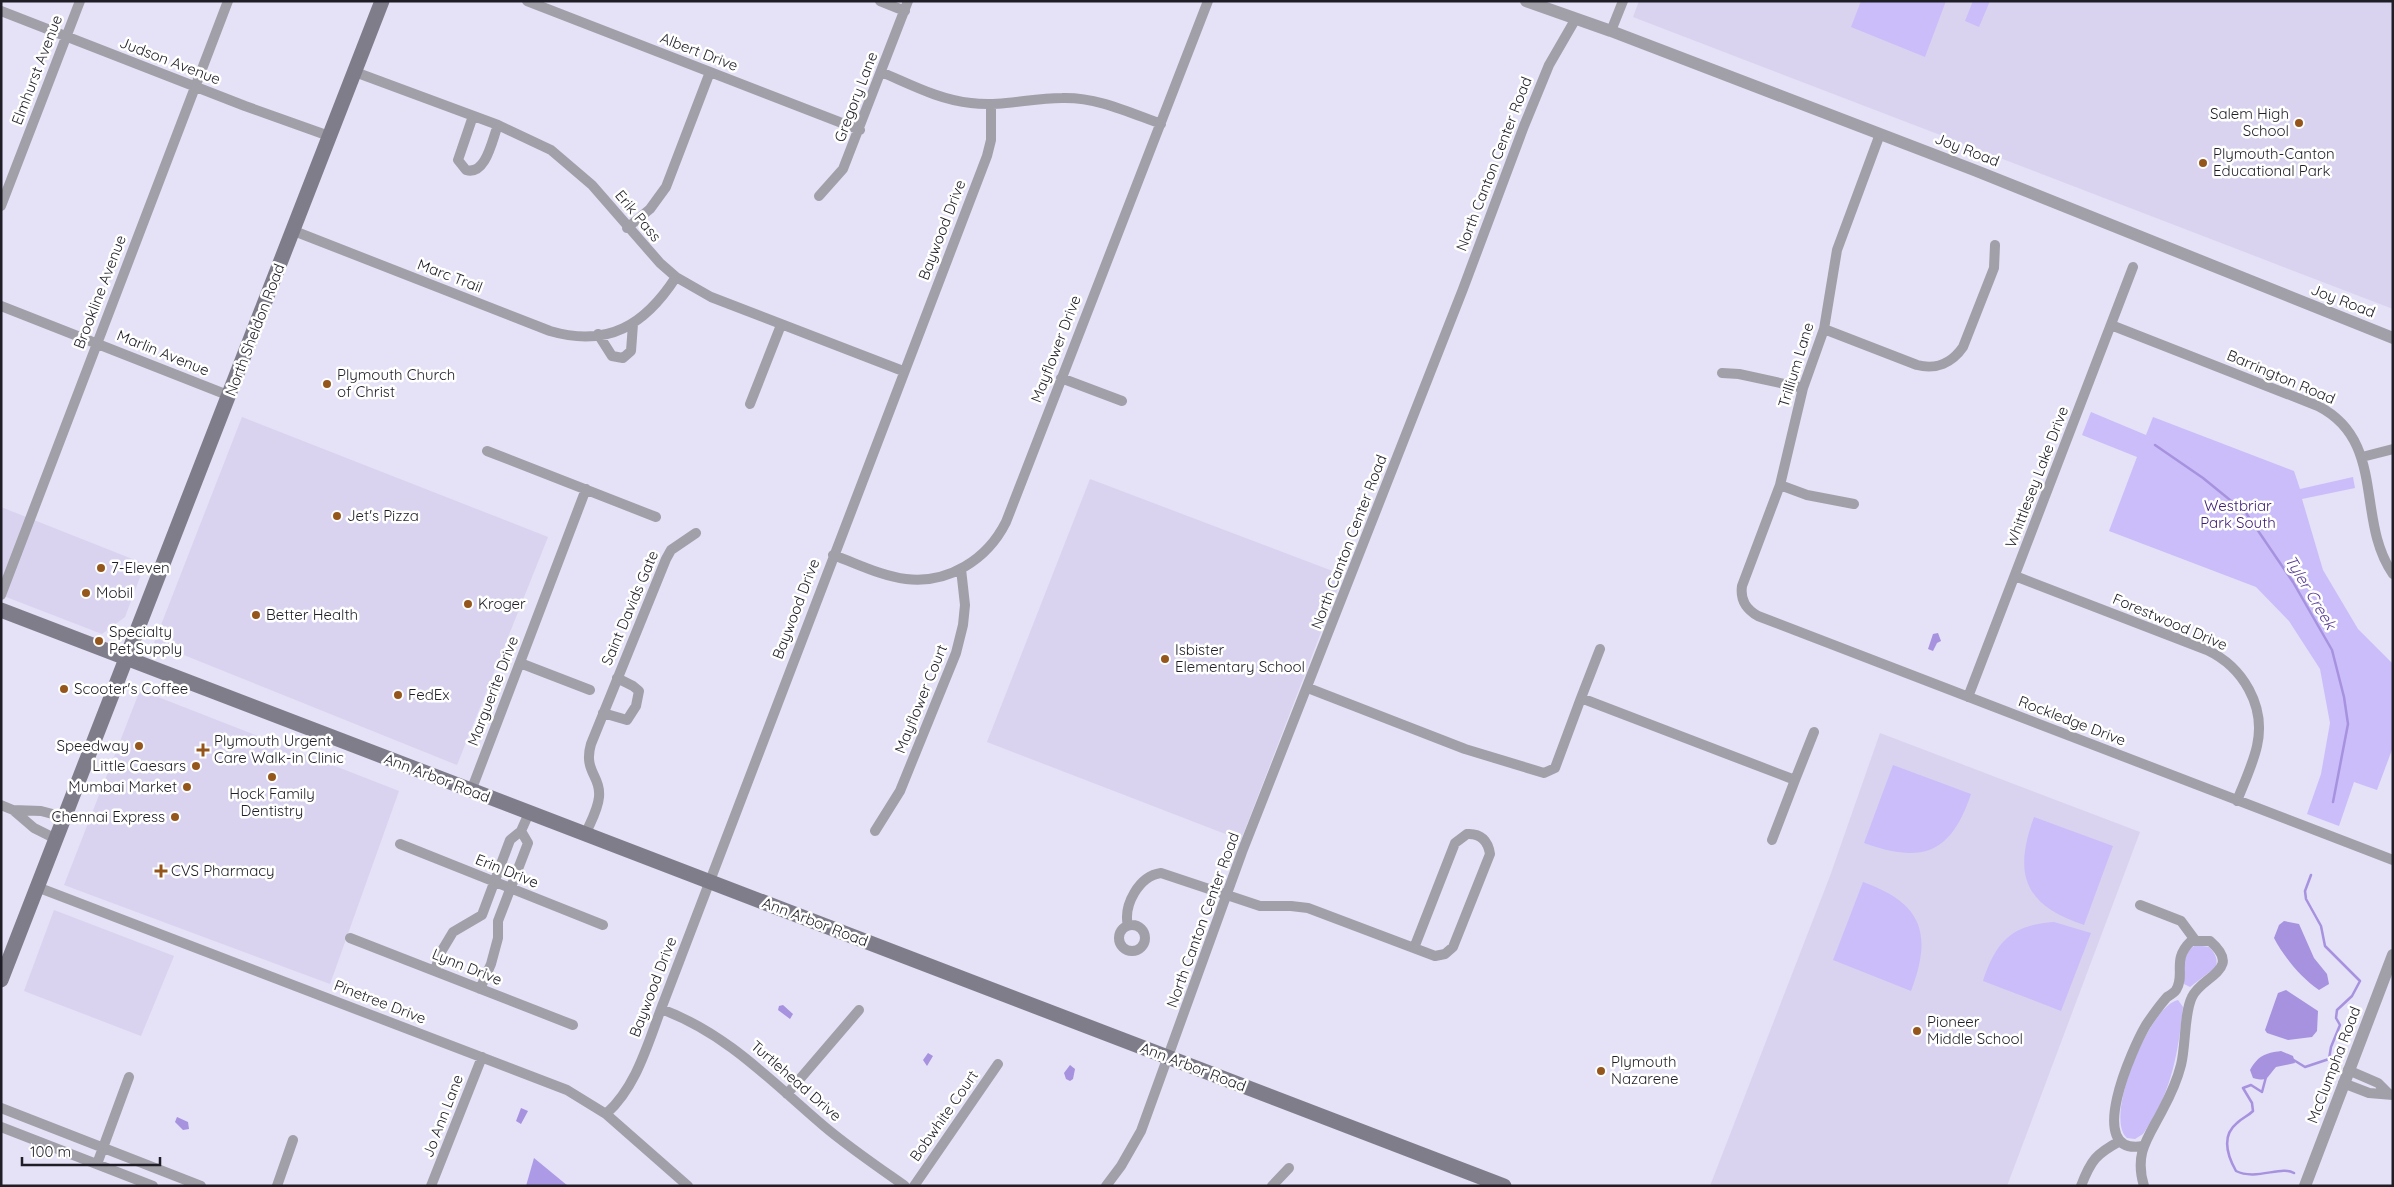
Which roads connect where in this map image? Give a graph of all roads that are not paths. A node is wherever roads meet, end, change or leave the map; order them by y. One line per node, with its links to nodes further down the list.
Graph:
1 (80, 1): 13 (street, Elmhurst Avenue)
2 (228, 1): 17 (street, Brookline Avenue)
3 (382, 1): 14 (main road, North Sheldon Road)
4 (527, 1): 15 (street, Albert Drive)
5 (880, 1): 9 (street)
6 (1208, 1): 20 (street, Mayflower Drive)
7 (1526, 1): 11 (street, Joy Road)
8 (1623, 1): 12 (street)
9 (907, 6): 16 (street, Gregory Lane)
10 (1, 11): 13 (street, Judson Avenue)
11 (1575, 20): 12 (street, Joy Road); 66 (street, North Canton Center Road)
12 (1611, 31): 23 (street, Joy Road)
13 (66, 36): 17 (street, Judson Avenue); 26 (street, Elmhurst Avenue)
14 (356, 72): 19 (street, Erik Pass); 24 (main road, North Sheldon Road)
15 (710, 72): 22 (street, Albert Drive); 27 (street)
16 (881, 72): 18 (street); 22 (street, Gregory Lane)
17 (196, 87): 24 (street, Judson Avenue); 39 (street, Brookline Avenue)
18 (991, 105): 20 (street); 40 (street, Baywood Drive)
19 (473, 116): 21 (street, Erik Pass); 21 (street)
20 (1160, 124): 42 (street, Mayflower Drive)
21 (498, 125): 27 (street, Erik Pass)
22 (860, 130): 25 (street, Gregory Lane)
23 (1880, 134): 36 (street, Trillium Lane); 38 (street, Joy Road)
24 (329, 136): 28 (main road, North Sheldon Road)
25 (820, 196)
26 (1, 206)
27 (628, 228): 31 (street, Erik Pass)
28 (294, 231): 37 (street, Marc Trail); 44 (main road, North Sheldon Road)
29 (1995, 246): 36 (street)
30 (2133, 267): 35 (street, Whittlesey Lake Drive)
31 (676, 277): 33 (street, Marc Trail); 34 (street, Erik Pass)
32 (1, 306): 39 (street, Marlin Avenue)
33 (633, 324): 37 (street, Marc Trail); 37 (street)
34 (781, 325): 40 (street, Erik Pass); 46 (street)
35 (2111, 325): 49 (street, Barrington Road); 58 (street, Whittlesey Lake Drive)
36 (1824, 329): 43 (street, Trillium Lane)
37 (598, 334)
38 (2393, 338)
39 (97, 343): 44 (street, Marlin Avenue); 59 (street, Brookline Avenue)
40 (903, 371): 55 (street, Baywood Drive)
41 (1722, 373): 43 (street)
42 (1061, 378): 45 (street); 56 (street, Mayflower Drive)
43 (1803, 388): 50 (street, Trillium Lane)
44 (230, 396): 63 (main road, North Sheldon Road)
45 (1122, 402)
46 (750, 404)
47 (2393, 449): 49 (street)
48 (487, 451): 51 (street)
49 (2362, 457): 57 (street, Barrington Road)
50 (1780, 485): 52 (street); 60 (street, Trillium Lane)
51 (586, 489): 53 (street); 64 (street, Marguerite Drive)
52 (1854, 504)
53 (656, 517)
54 (696, 533): 65 (street, Saint Davids Gate)
55 (833, 554): 56 (street, Mayflower Drive); 87 (street, Baywood Drive)
56 (961, 569): 80 (street, Mayflower Court)
57 (2393, 574)
58 (2015, 576): 68 (street, Whittlesey Lake Drive); 74 (street, Forestwood Drive)
59 (1, 594)
60 (1744, 603): 68 (street, Rockledge Drive)
61 (2, 610): 63 (main road, Ann Arbor Road)
62 (1600, 649): 69 (street)
63 (126, 658): 73 (main road, Ann Arbor Road); 78 (main road, North Sheldon Road)
64 (520, 664): 67 (street); 73 (street, Marguerite Drive)
65 (617, 678): 70 (street, Saint Davids Gate); 70 (street, Saint Davids Gate)
66 (1308, 688): 69 (street); 90 (street, North Canton Center Road)
67 (590, 690)
68 (1968, 697): 74 (street, Rockledge Drive)
69 (1582, 698): 72 (street)
70 (603, 713): 81 (street, Saint Davids Gate)
71 (1814, 732): 72 (street)
72 (1796, 780): 83 (street)
73 (471, 791): 77 (main road, Ann Arbor Road)
74 (2237, 800): 85 (street, Rockledge Drive)
75 (1, 805): 76 (street)
76 (13, 810): 78 (street); 82 (street)
77 (529, 813): 79 (street); 81 (main road, Ann Arbor Road)
78 (64, 817): 82 (main road, North Sheldon Road)
79 (521, 831): 86 (street); 89 (street)
80 (875, 831)
81 (585, 835): 87 (main road, Ann Arbor Road)
82 (56, 839): 88 (main road, North Sheldon Road)
83 (1772, 840)
84 (400, 844): 86 (street, Erin Drive)
85 (2393, 860)
86 (495, 882): 89 (street, Erin Drive); 92 (street)
87 (709, 882): 105 (street, Baywood Drive); 109 (main road, Ann Arbor Road)
88 (37, 887): 101 (main road, North Sheldon Road); 108 (street, Pinetree Drive)
89 (511, 889): 93 (street); 94 (street, Erin Drive)
90 (1227, 897): 95 (street); 98 (street); 109 (street, North Canton Center Road)
91 (2140, 905): 97 (street)
92 (482, 915): 93 (street); 100 (street)
93 (498, 921): 102 (street)
94 (603, 925)
95 (1128, 926)
96 (350, 938): 100 (street, Lynn Drive)
97 (2195, 940): 103 (street); 104 (street)
98 (1414, 948): 98 (street)
99 (2393, 955): 111 (street, McClumpha Road)
100 (435, 970): 102 (street, Lynn Drive)
101 (2, 977)
102 (480, 988): 107 (street, Lynn Drive)
103 (2176, 989): 104 (street); 120 (street)
104 (2192, 997): 121 (street)
105 (661, 1010): 114 (street, Turtlehead Drive); 117 (street, Baywood Drive)
106 (859, 1010): 114 (street)
107 (573, 1025)
108 (482, 1057): 117 (street, Pinetree Drive); 128 (street, Jo Ann Lane)
109 (1169, 1058): 132 (street, North Canton Center Road); 134 (main road, Ann Arbor Road)
110 (998, 1064): 131 (street, Bobwhite Court)
111 (2348, 1070): 113 (street, McClumpha Road); 115 (street)
112 (130, 1077): 122 (street)
113 (2343, 1083): 115 (street); 137 (street, McClumpha Road)
114 (787, 1094): 130 (street, Turtlehead Drive)
115 (2392, 1095)
116 (1, 1108): 122 (street)
117 (606, 1114): 129 (street, Pinetree Drive)
118 (1, 1127): 123 (street)
119 (293, 1140): 127 (street)
120 (2120, 1141): 121 (street); 135 (street)
121 (2143, 1146): 136 (street)
122 (103, 1148): 123 (street); 126 (street)
123 (97, 1164): 125 (street)
124 (1288, 1168): 133 (street)
125 (153, 1186)
126 (201, 1186)
127 (277, 1186)
128 (431, 1186)
129 (688, 1186)
130 (905, 1186)
131 (914, 1186)
132 (1106, 1186)
133 (1272, 1186)
134 (1504, 1186)
135 (2081, 1186)
136 (2144, 1186)
137 (2305, 1186)

